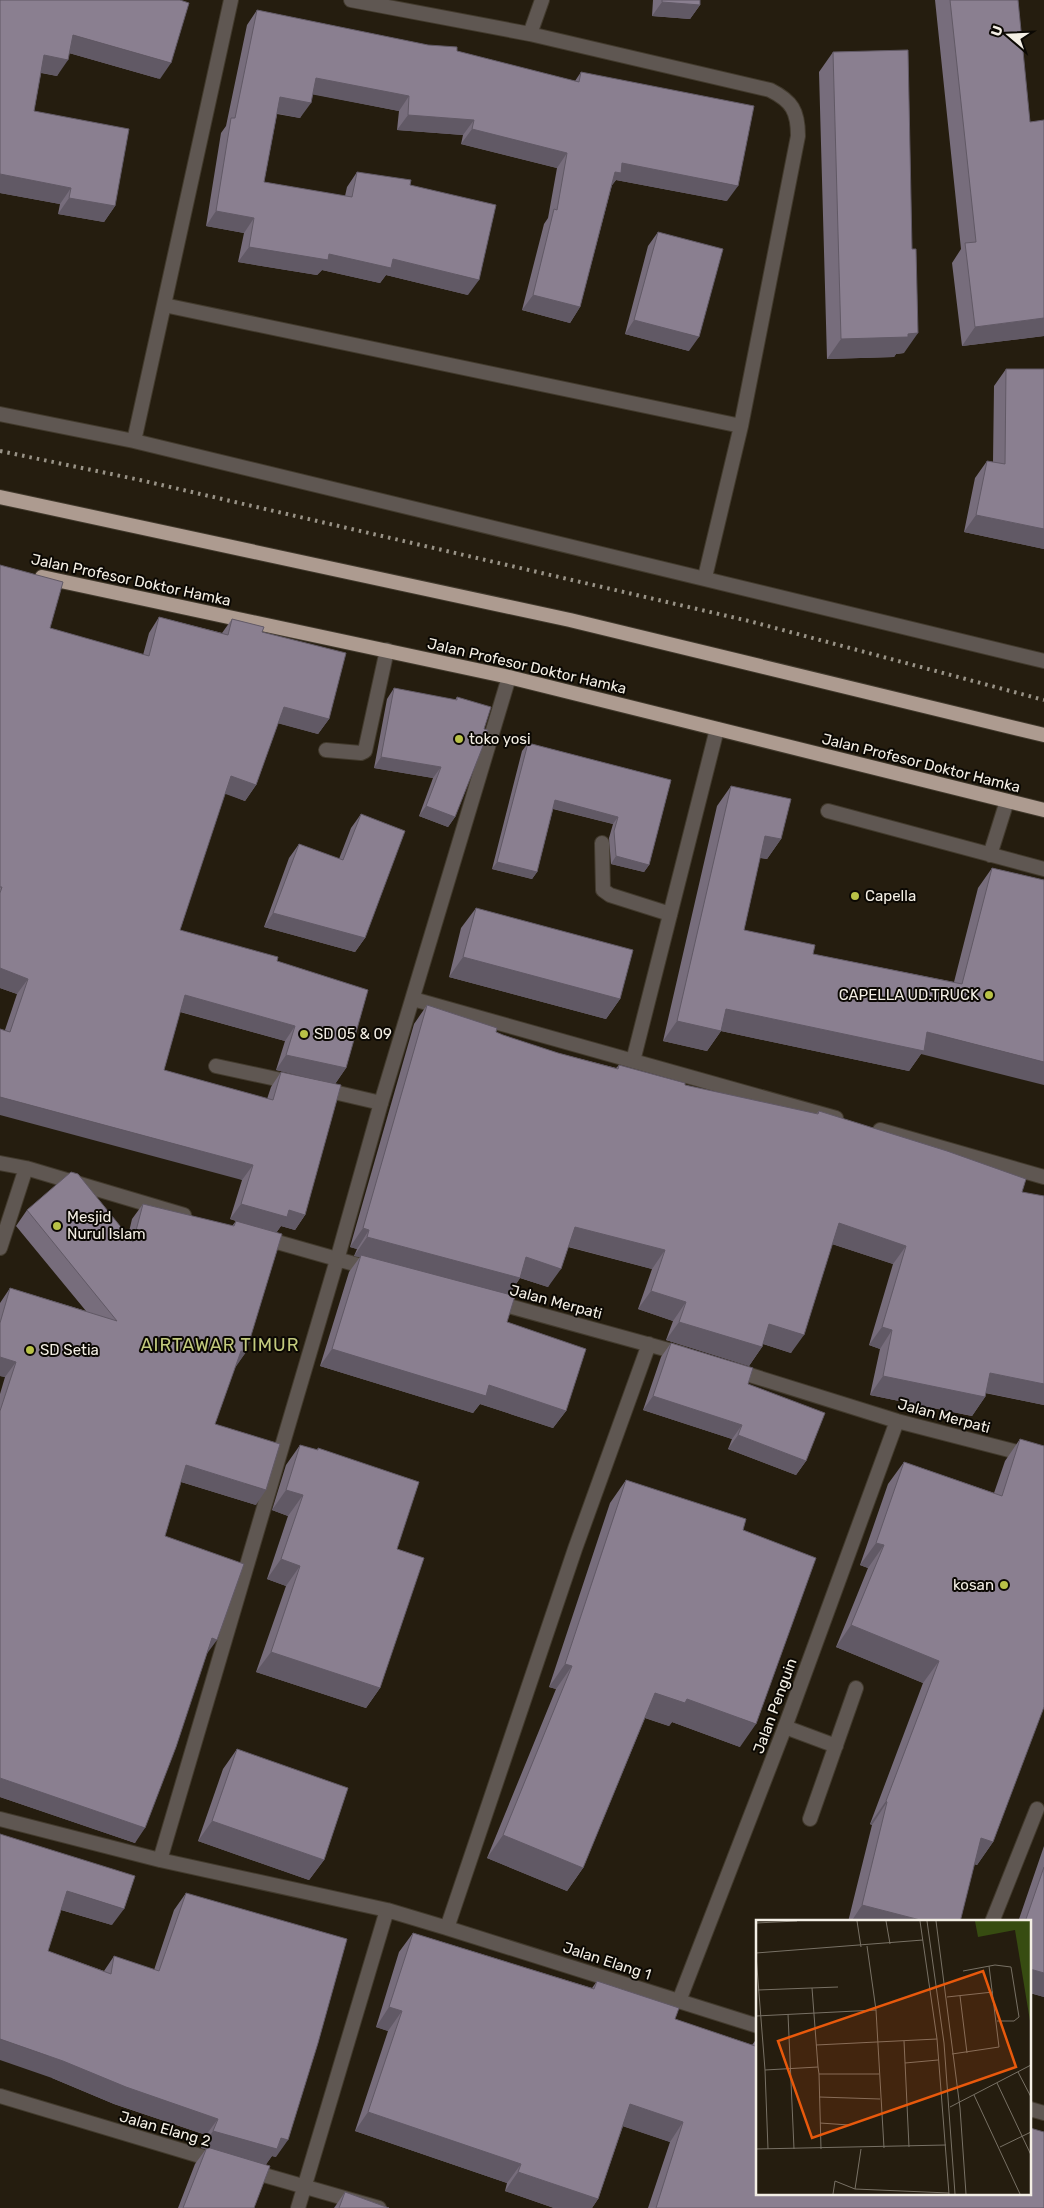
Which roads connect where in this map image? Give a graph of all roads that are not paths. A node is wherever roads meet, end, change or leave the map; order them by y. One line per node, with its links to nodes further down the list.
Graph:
1 (231, 0): 5 (street)
2 (351, 0): 4 (street)
3 (542, 0): 4 (street)
4 (530, 34): 7 (street)
5 (164, 305): 7 (street); 8 (street)
6 (0, 414): 8 (street)
7 (741, 426): 11 (street)
8 (134, 441): 11 (street)
9 (0, 497): 16 (highway)
10 (29, 575): 12 (highway, Jalan Profesor Doktor Hamka)
11 (706, 577): 13 (street)
12 (387, 650): 14 (highway, Jalan Profesor Doktor Hamka); 17 (street)
13 (1044, 661)
14 (509, 677): 15 (highway, Jalan Profesor Doktor Hamka); 25 (street)
15 (717, 729): 18 (highway, Jalan Profesor Doktor Hamka); 24 (street)
16 (1044, 735)
17 (326, 750)
18 (1007, 801): 19 (highway, Jalan Profesor Doktor Hamka); 22 (street)
19 (1044, 810)
20 (828, 811): 22 (street)
21 (602, 843): 24 (street)
22 (990, 855): 23 (street)
23 (1044, 869)
24 (670, 914): 26 (street)
25 (413, 999): 26 (street); 28 (street)
26 (633, 1061): 29 (street)
27 (216, 1066): 28 (street)
28 (381, 1103): 37 (street)
29 (849, 1122)
30 (868, 1127): 33 (street)
31 (0, 1163): 32 (street)
32 (26, 1168): 34 (street); 36 (street)
33 (1044, 1177)
34 (196, 1218)
35 (252, 1235): 37 (street)
36 (0, 1248)
37 (337, 1260): 38 (street); 51 (street)
38 (384, 1273)
39 (479, 1298): 40 (street, Jalan Merpati)
40 (649, 1344): 41 (street, Jalan Merpati); 54 (street)
41 (695, 1358)
42 (722, 1366): 43 (street, Jalan Merpati)
43 (897, 1421): 44 (street, Jalan Merpati); 46 (street, Jalan Penguin)
44 (1044, 1459)
45 (856, 1688): 47 (street)
46 (785, 1727): 47 (street); 55 (street, Jalan Penguin)
47 (836, 1746): 50 (street)
48 (1037, 1809): 53 (street)
49 (0, 1819): 51 (street, Jalan Elang 1)
50 (810, 1819)
51 (160, 1860): 52 (street, Jalan Elang 1)
52 (387, 1910): 54 (street, Jalan Elang 1); 60 (street)
53 (993, 1920)
54 (447, 1928): 55 (street, Jalan Elang 1)
55 (679, 2001): 56 (street, Jalan Elang 1)
56 (756, 2025)
57 (0, 2096): 60 (street, Jalan Elang 2)
58 (1032, 2110): 59 (street)
59 (1044, 2114)
60 (304, 2186): 61 (street); 62 (street, Jalan Elang 2)
61 (298, 2208)
62 (379, 2208)

